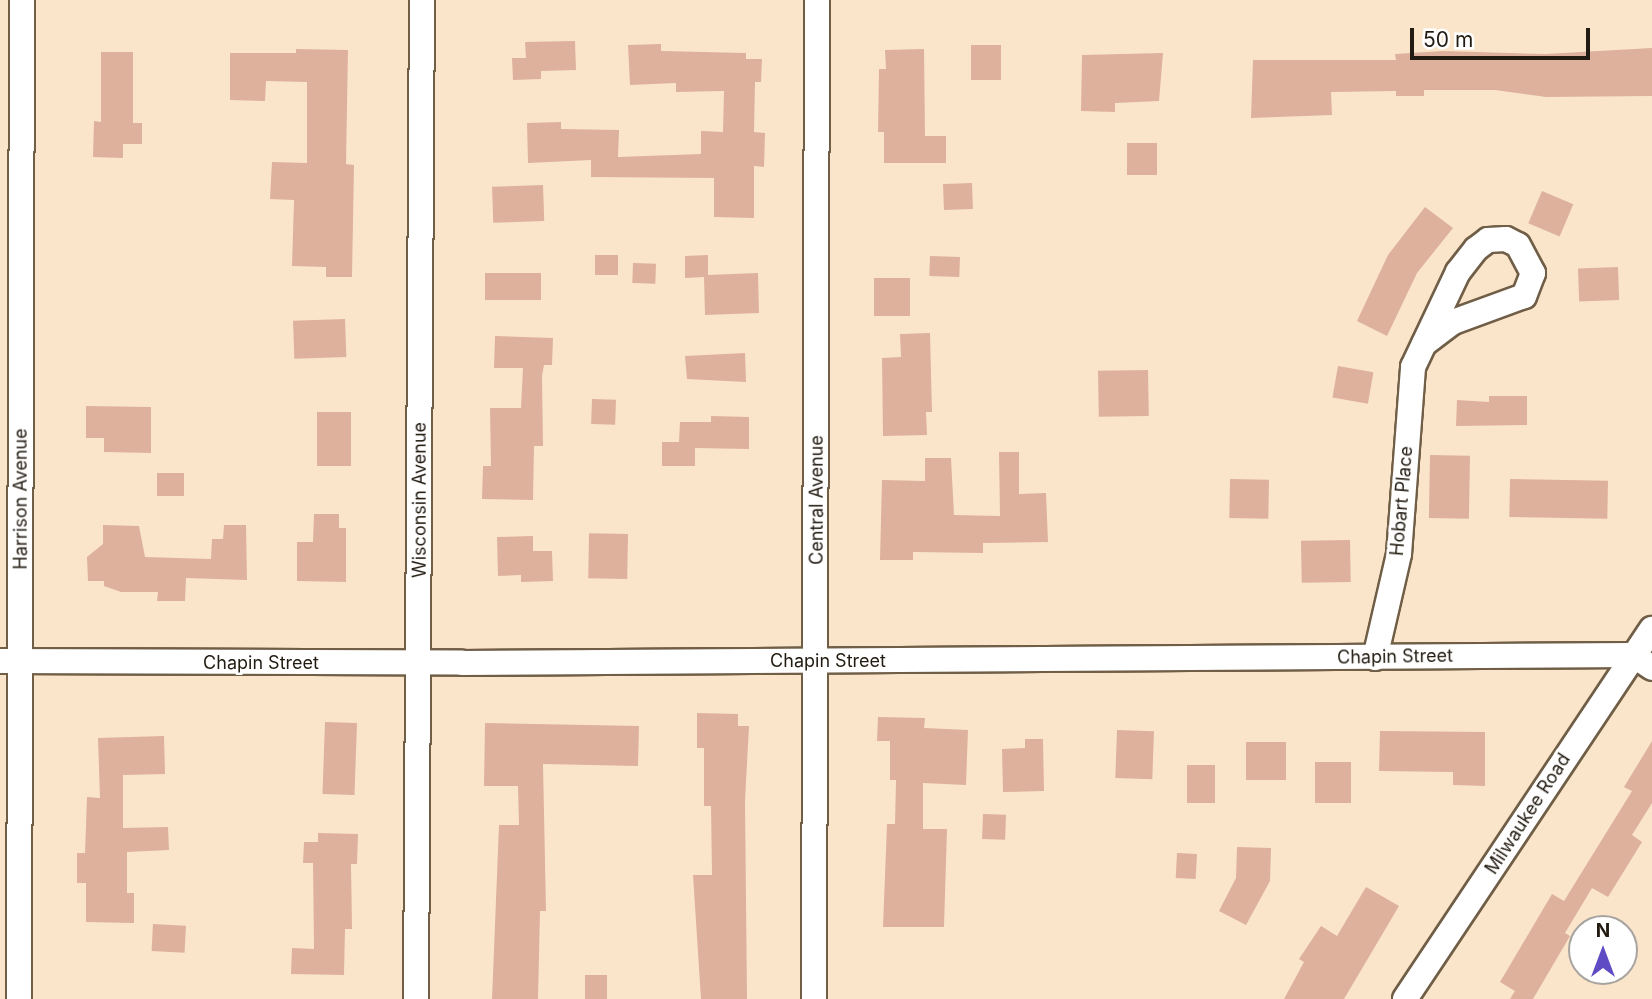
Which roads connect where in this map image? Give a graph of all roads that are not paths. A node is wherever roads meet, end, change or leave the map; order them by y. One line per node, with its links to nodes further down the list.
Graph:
1 (22, 0): 7 (street, Harrison Avenue)
2 (422, 0): 10 (street, Wisconsin Avenue)
3 (817, 0): 9 (street, Central Avenue)
4 (1424, 344): 4 (street, Hobart Place); 6 (street, Hobart Place)
5 (1652, 629): 8 (street, Milwaukee Road)
6 (1375, 658): 8 (street, Chapin Street); 9 (street, Chapin Street)
7 (10, 661): 10 (street, Chapin Street); 11 (street, Harrison Avenue)
8 (1642, 661): 14 (street, Milwaukee Road)
9 (817, 662): 10 (street, Chapin Street); 13 (street, Central Avenue)
10 (419, 663): 12 (street, Wisconsin Avenue)
11 (19, 999)
12 (416, 999)
13 (814, 999)
14 (1405, 999)

